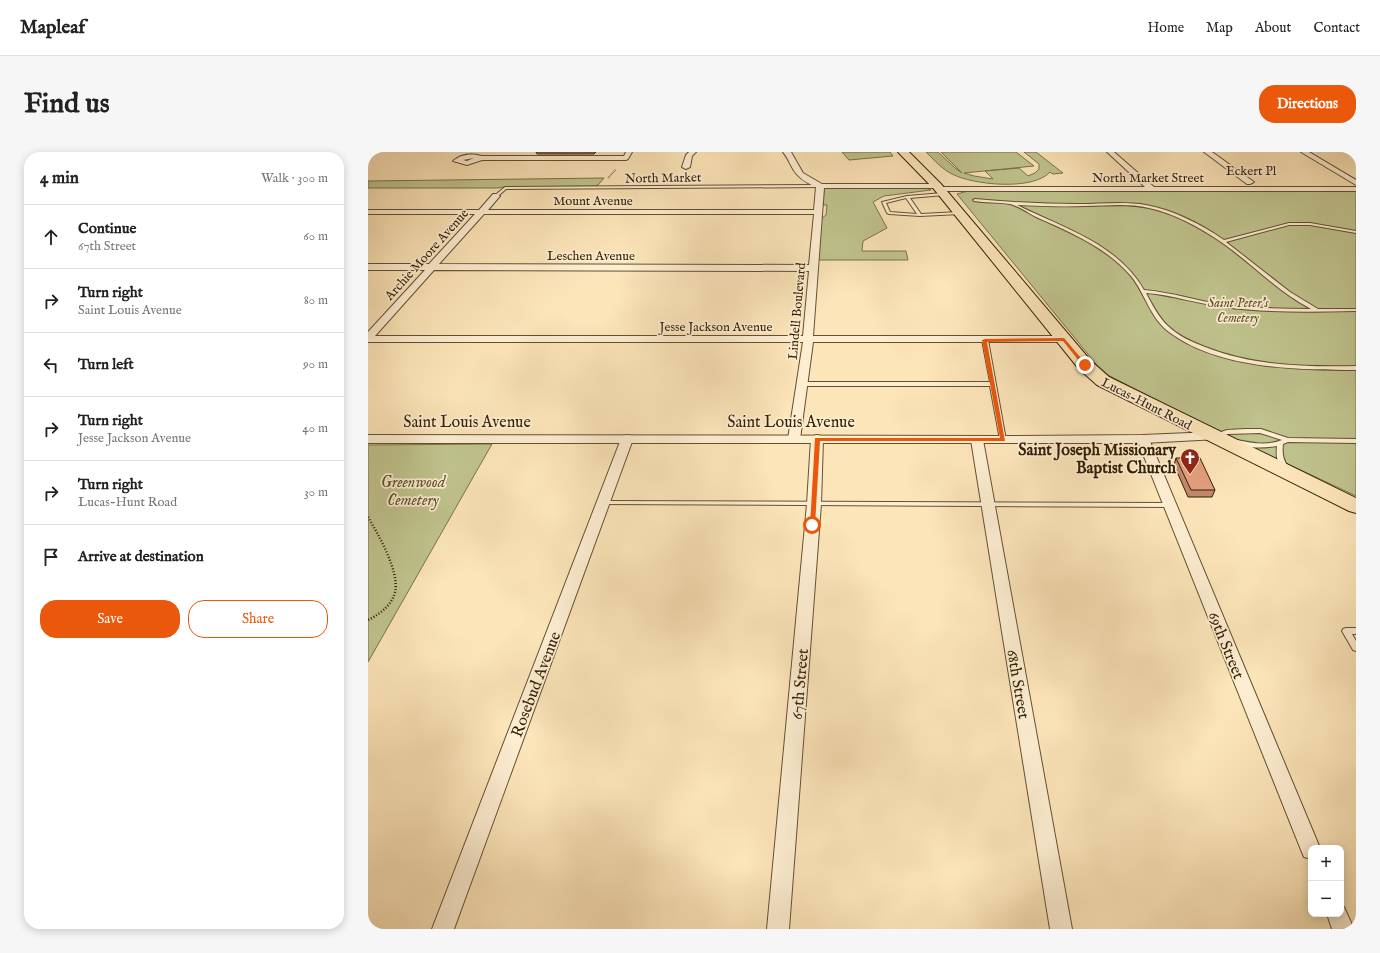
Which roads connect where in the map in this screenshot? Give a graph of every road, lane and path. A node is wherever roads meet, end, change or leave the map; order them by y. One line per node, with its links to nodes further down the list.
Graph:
1 (693, 152): 9 (street)
2 (786, 152): 12 (street)
3 (903, 152): 16 (main road, Lucas-Hunt Road)
4 (1110, 152): 13 (street)
5 (1207, 152): 10 (street)
6 (1304, 152): 11 (street)
7 (628, 155): 8 (street); 15 (path)
8 (480, 158)
9 (686, 167)
10 (1250, 182): 11 (street, Eckert Pl); 13 (street, Eckert Pl)
11 (1356, 185): 13 (street, North Market Street)
12 (821, 186): 15 (lane, North Market); 16 (street, North Market Street); 23 (street, Lindell Boulevard)
13 (1150, 187): 16 (street, North Market Street)
14 (505, 188): 15 (lane, North Market); 17 (lane, Archie Moore Avenue)
15 (599, 188)
16 (940, 190): 18 (lane); 24 (main road, Lucas-Hunt Road)
17 (496, 196): 22 (street, Archie Moore Avenue)
18 (907, 197): 25 (lane); 25 (lane)
19 (975, 200): 20 (lane)
20 (1013, 204): 27 (lane); 31 (lane)
21 (368, 212): 22 (street, Mount Avenue)
22 (480, 212): 23 (street, Mount Avenue); 29 (street, Archie Moore Avenue)
23 (819, 212): 30 (street, Lindell Boulevard)
24 (959, 213): 25 (lane); 35 (main road, Lucas-Hunt Road)
25 (920, 215)
26 (1356, 232): 27 (lane)
27 (1224, 241): 33 (lane)
28 (368, 267): 29 (street, Leschen Avenue)
29 (430, 268): 30 (street, Leschen Avenue); 34 (street, Archie Moore Avenue)
30 (813, 268): 36 (street, Lindell Boulevard)
31 (1142, 291): 33 (lane); 38 (lane)
32 (1356, 310): 33 (lane)
33 (1318, 311)
34 (368, 339): 36 (street, Jesse Jackson Avenue)
35 (1064, 339): 37 (street, Jesse Jackson Avenue); 41 (main road, Lucas-Hunt Road)
36 (808, 340): 37 (street, Jesse Jackson Avenue); 39 (street, Lindell Boulevard)
37 (985, 340): 40 (lane)
38 (1356, 368)
39 (801, 384): 40 (lane); 44 (street, Lindell Boulevard)
40 (993, 384): 48 (lane)
41 (1213, 436): 46 (street, Saint Louis Avenue); 49 (lane); 51 (lane); 52 (main road, Lucas-Hunt Road)
42 (368, 439): 43 (street, Saint Louis Avenue)
43 (627, 439): 44 (street, Saint Louis Avenue); 53 (street, Rosebud Avenue)
44 (794, 439): 45 (street, Saint Louis Avenue)
45 (817, 439): 47 (street, Saint Louis Avenue); 54 (street, 67th Street)
46 (1143, 439): 48 (street, Saint Louis Avenue); 56 (street, 69th Street)
47 (977, 440): 48 (street, Saint Louis Avenue); 55 (street, 68th Street)
48 (1003, 440)
49 (1287, 440): 50 (lane); 51 (lane)
50 (1356, 441)
51 (1280, 444): 52 (lane)
52 (1291, 474): 57 (main road, Lucas-Hunt Road)
53 (603, 503): 54 (lane); 64 (street, Rosebud Avenue)
54 (814, 504): 55 (lane); 65 (street, 67th Street)
55 (988, 504): 56 (lane); 66 (street, 68th Street)
56 (1170, 505): 62 (street, 69th Street)
57 (1356, 506)
58 (368, 517): 59 (path)
59 (368, 620)
60 (1356, 631): 61 (lane)
61 (1356, 648)
62 (1309, 845)
63 (1338, 917): 67 (street)
64 (443, 929)
65 (778, 929)
66 (1061, 929)
67 (1343, 929)

